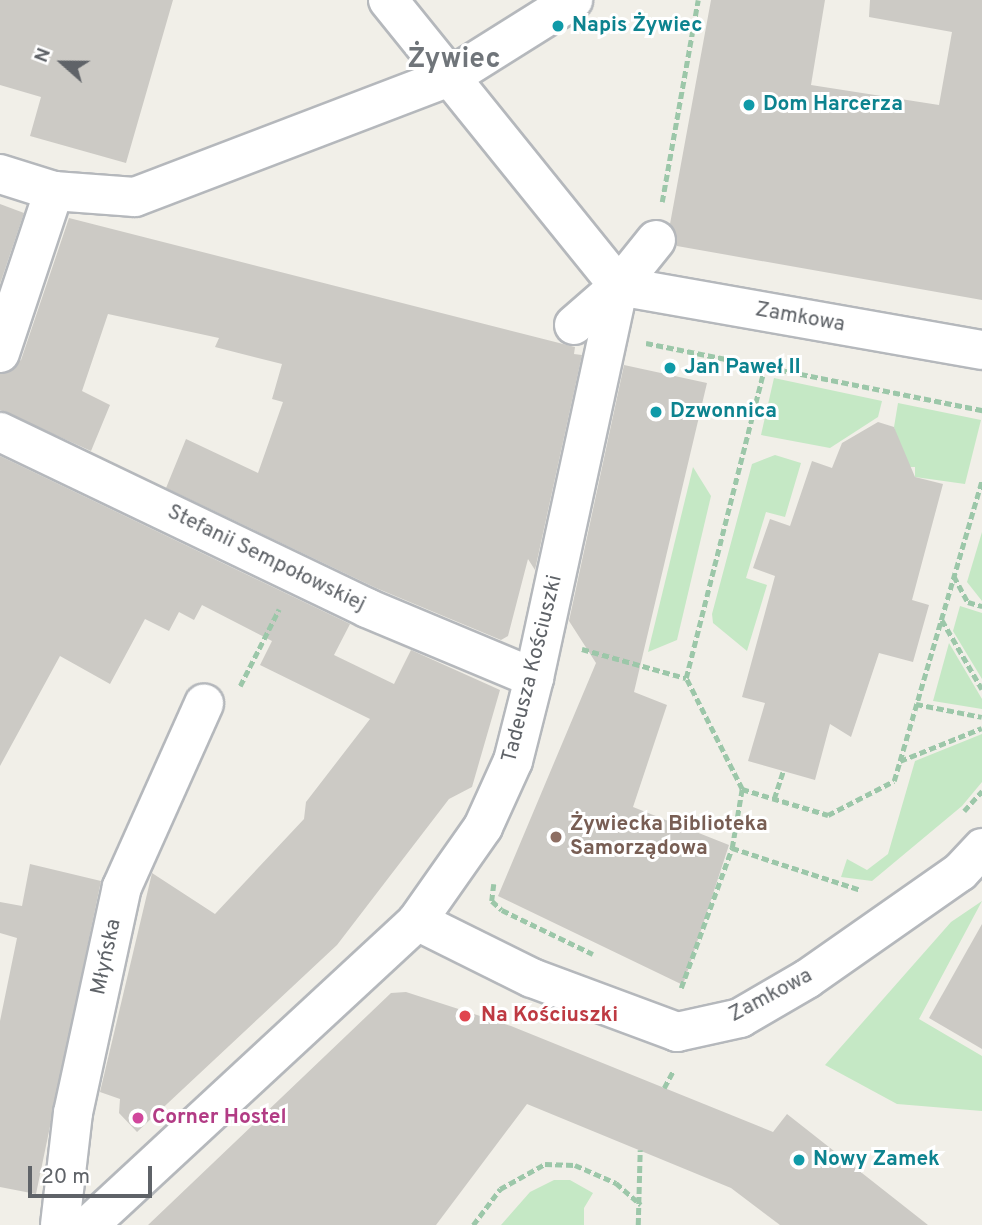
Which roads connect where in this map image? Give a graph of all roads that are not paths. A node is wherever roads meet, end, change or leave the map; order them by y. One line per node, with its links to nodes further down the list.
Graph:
1 (388, 0): 3 (street)
2 (573, 0): 3 (street)
3 (452, 76): 5 (street); 7 (street)
4 (0, 174): 5 (street)
5 (54, 191): 10 (street)
6 (656, 240): 7 (street)
7 (619, 286): 8 (street); 9 (street, Zamkowa); 12 (street, Tadeusza Kościuszki)
8 (573, 325)
9 (982, 350)
10 (0, 353)
11 (0, 432): 12 (street, Stefanii Sempołowskiej)
12 (534, 678): 15 (street, Tadeusza Kościuszki)
13 (219, 702): 16 (street, Młyńska)
14 (982, 848): 15 (street, Zamkowa)
15 (417, 921): 17 (street, Tadeusza Kościuszki)
16 (60, 1225)
17 (89, 1225)

